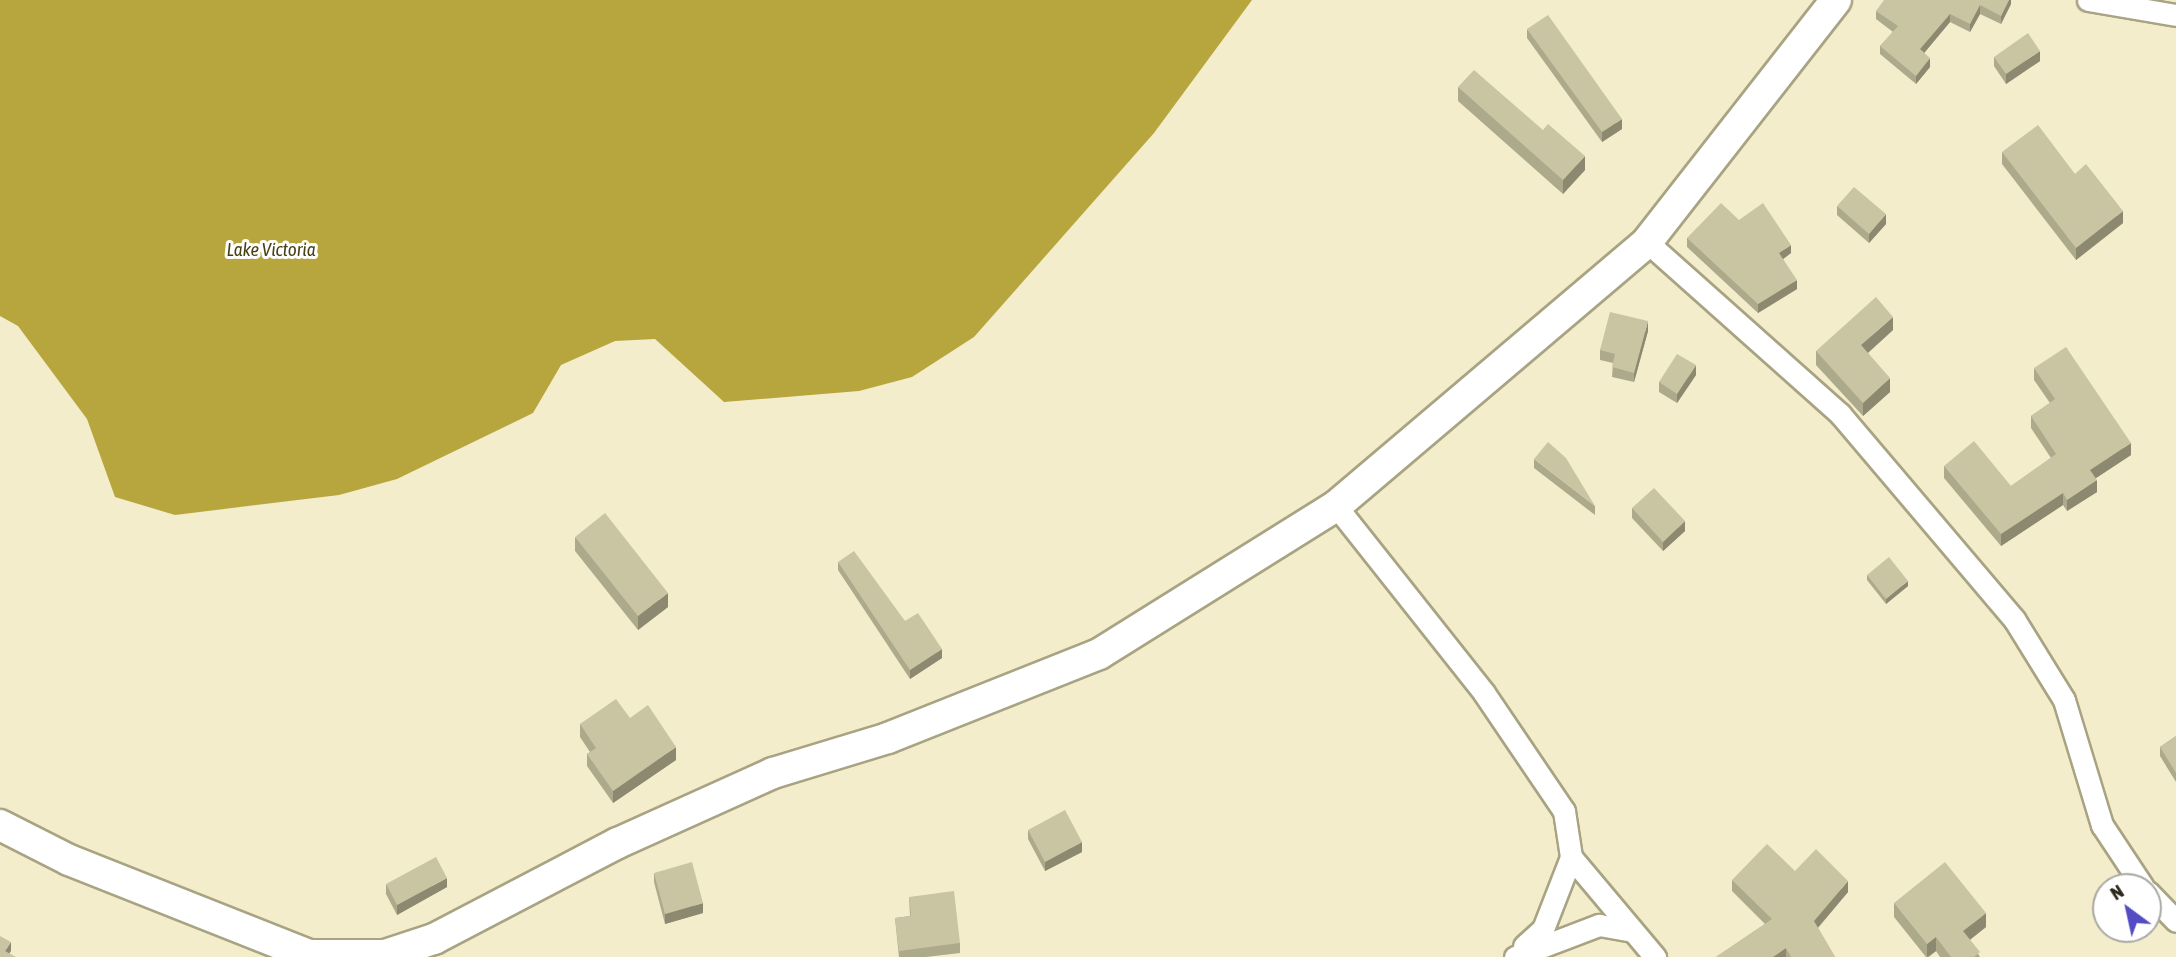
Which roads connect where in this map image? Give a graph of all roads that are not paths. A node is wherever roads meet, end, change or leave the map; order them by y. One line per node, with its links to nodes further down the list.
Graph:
1 (1836, 0): 4 (street)
2 (2097, 1): 3 (street)
3 (2176, 15)
4 (1647, 242): 5 (street); 8 (street)
5 (1336, 506): 7 (street); 12 (street)
6 (0, 825): 12 (street)
7 (1571, 857): 11 (street); 13 (street)
8 (2134, 873)
9 (2162, 906): 10 (street)
10 (2176, 921)
11 (1632, 931): 13 (street); 14 (street)
12 (384, 956)
13 (1513, 957)
14 (1656, 957)

